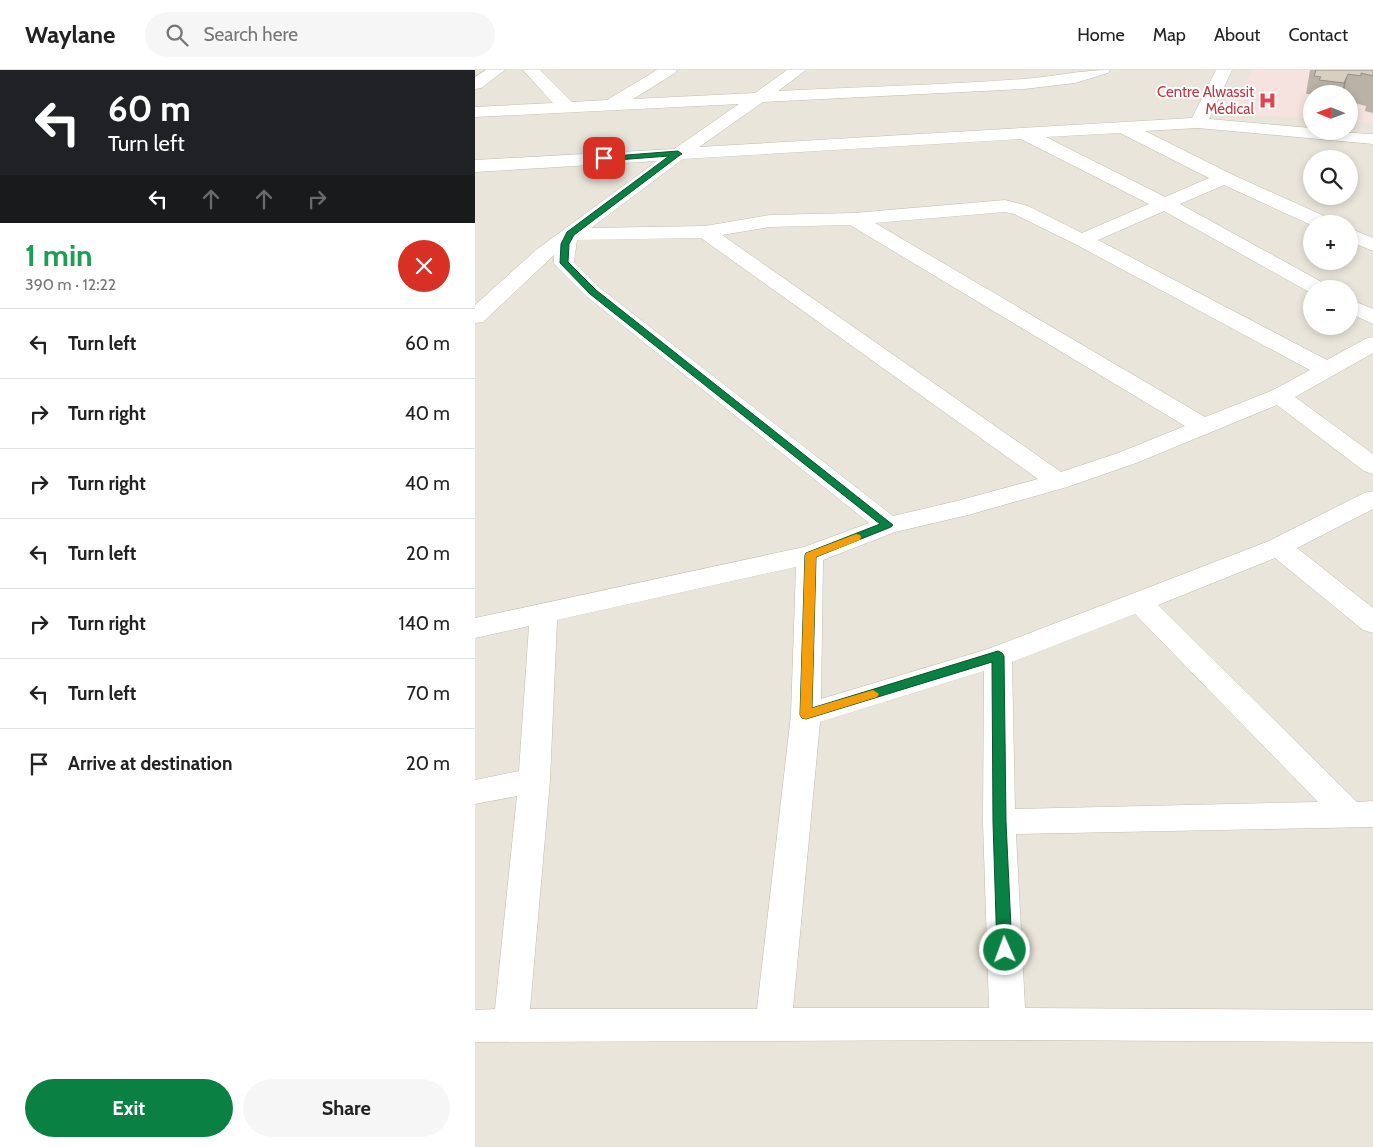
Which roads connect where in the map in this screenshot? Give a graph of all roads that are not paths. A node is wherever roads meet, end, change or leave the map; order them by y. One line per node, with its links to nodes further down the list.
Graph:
1 (497, 70): 7 (street)
2 (531, 70): 10 (street)
3 (669, 70): 9 (street)
4 (798, 70): 8 (street)
5 (1102, 70): 8 (street)
6 (1221, 71): 12 (street)
7 (475, 84)
8 (759, 96): 9 (street); 16 (street)
9 (613, 103): 10 (street)
10 (566, 106): 11 (street)
11 (475, 112)
12 (1198, 123): 13 (street); 15 (street)
13 (1122, 128): 14 (street); 18 (street)
14 (1023, 134): 16 (street); 19 (street)
15 (1373, 139)
16 (678, 154): 17 (street); 23 (street)
17 (475, 166)
18 (1224, 178): 19 (street); 20 (street)
19 (1163, 203): 25 (street); 27 (street)
20 (1306, 215)
21 (854, 219): 22 (street); 25 (street); 34 (street)
22 (705, 232): 23 (street); 36 (street)
23 (570, 234): 29 (street); 38 (street)
24 (1358, 238): 26 (street)
25 (1083, 240): 32 (street)
26 (1373, 245)
27 (1304, 280)
28 (1358, 309): 30 (street)
29 (475, 317)
30 (1373, 318)
31 (1373, 345): 32 (street)
32 (1326, 369): 33 (street)
33 (1279, 396): 34 (street); 35 (street)
34 (1203, 426): 36 (street)
35 (1373, 466)
36 (1058, 481): 38 (street)
37 (1373, 499): 39 (street)
38 (888, 525): 40 (street)
39 (1278, 547): 41 (street); 43 (street)
40 (810, 555): 42 (street); 46 (street)
41 (1139, 602): 45 (street); 49 (street)
42 (545, 612): 44 (street); 47 (street)
43 (1373, 623)
44 (475, 628)
45 (998, 656): 46 (street); 50 (street)
46 (806, 715): 51 (street)
47 (534, 780): 48 (street); 54 (street)
48 (475, 792)
49 (1361, 814): 50 (street)
50 (999, 822): 52 (street)
51 (773, 1024): 52 (street); 54 (street)
52 (1008, 1024): 55 (street)
53 (475, 1026): 54 (street)
54 (511, 1026)
55 (1373, 1026)

